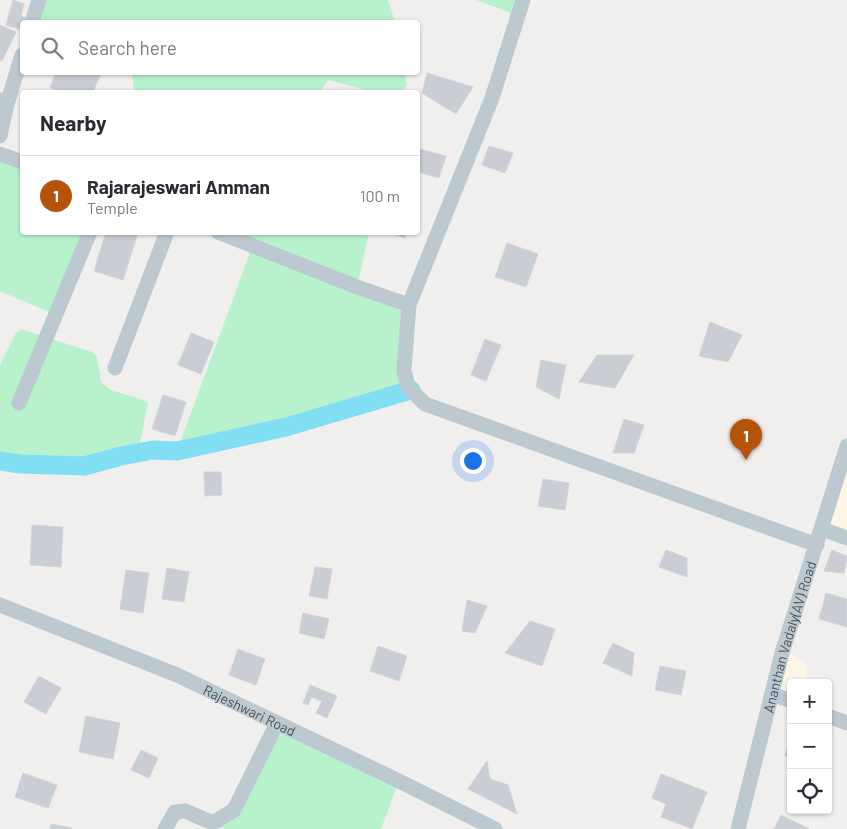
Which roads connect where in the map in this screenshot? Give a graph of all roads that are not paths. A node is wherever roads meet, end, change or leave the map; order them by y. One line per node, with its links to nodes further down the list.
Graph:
1 (39, 0): 3 (street)
2 (523, 0): 12 (street)
3 (33, 20)
4 (20, 60): 5 (street)
5 (4, 102): 6 (street)
6 (0, 136)
7 (0, 154): 8 (street)
8 (20, 161)
9 (89, 235): 14 (street)
10 (166, 235): 13 (street)
11 (226, 235): 12 (street)
12 (409, 305): 18 (street)
13 (115, 368)
14 (19, 403)
15 (847, 446): 16 (street, Ananthan Vadaly(AV) Road)
16 (822, 530): 17 (street); 18 (street, Ananthan Vadaly(AV) Road)
17 (847, 538)
18 (817, 545): 20 (street, Ananthan Vadaly(AV) Road)
19 (0, 605): 23 (street, Rajeshwari Road)
20 (772, 694): 21 (street); 28 (street, Ananthan Vadaly(AV) Road)
21 (787, 700)
22 (832, 717): 24 (street)
23 (276, 722): 25 (street); 27 (street, Rajeshwari Road)
24 (847, 723)
25 (219, 826): 26 (street)
26 (165, 829)
27 (495, 829)
28 (738, 829)

